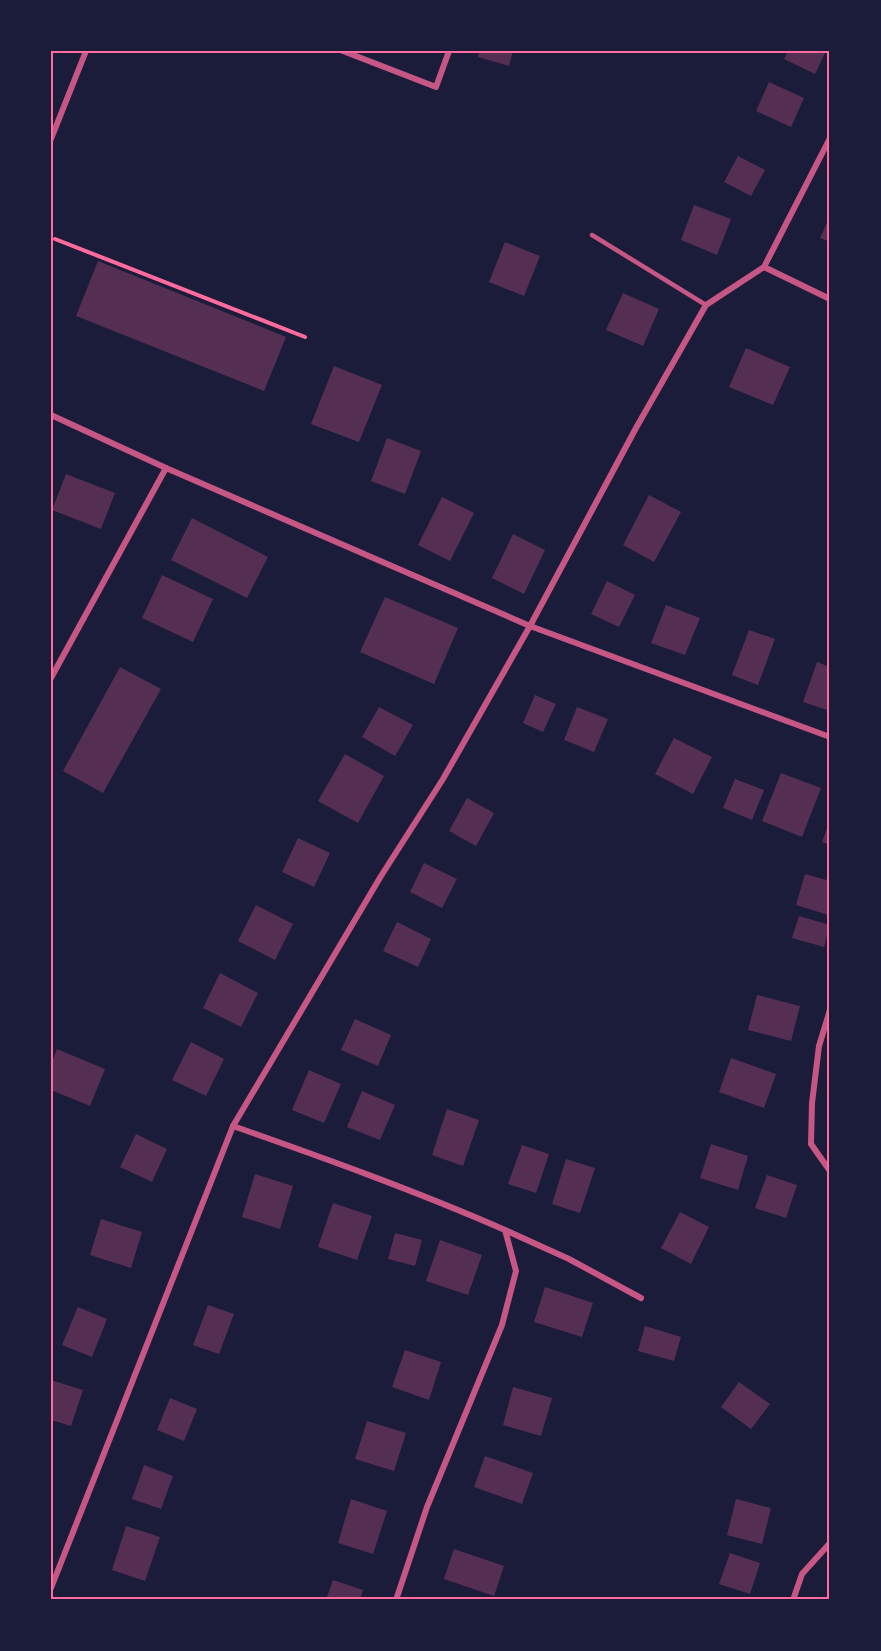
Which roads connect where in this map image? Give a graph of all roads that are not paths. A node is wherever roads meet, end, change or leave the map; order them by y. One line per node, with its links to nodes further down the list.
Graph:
1 (86, 51): 5 (street)
2 (343, 51): 3 (street)
3 (449, 51)
4 (830, 138): 7 (street)
5 (51, 139)
6 (592, 235): 9 (lane)
7 (764, 267): 8 (street); 9 (street)
8 (830, 299)
9 (706, 304): 12 (street)
10 (51, 415): 11 (street)
11 (166, 468): 12 (street); 13 (street)
12 (530, 626): 14 (street); 16 (street)
13 (51, 678)
14 (830, 737)
15 (830, 1010): 17 (street)
16 (232, 1126): 18 (street); 21 (street)
17 (830, 1171)
18 (505, 1230): 19 (street); 22 (street)
19 (641, 1298)
20 (830, 1543): 23 (street)
21 (51, 1588)
22 (396, 1600)
23 (793, 1600)

